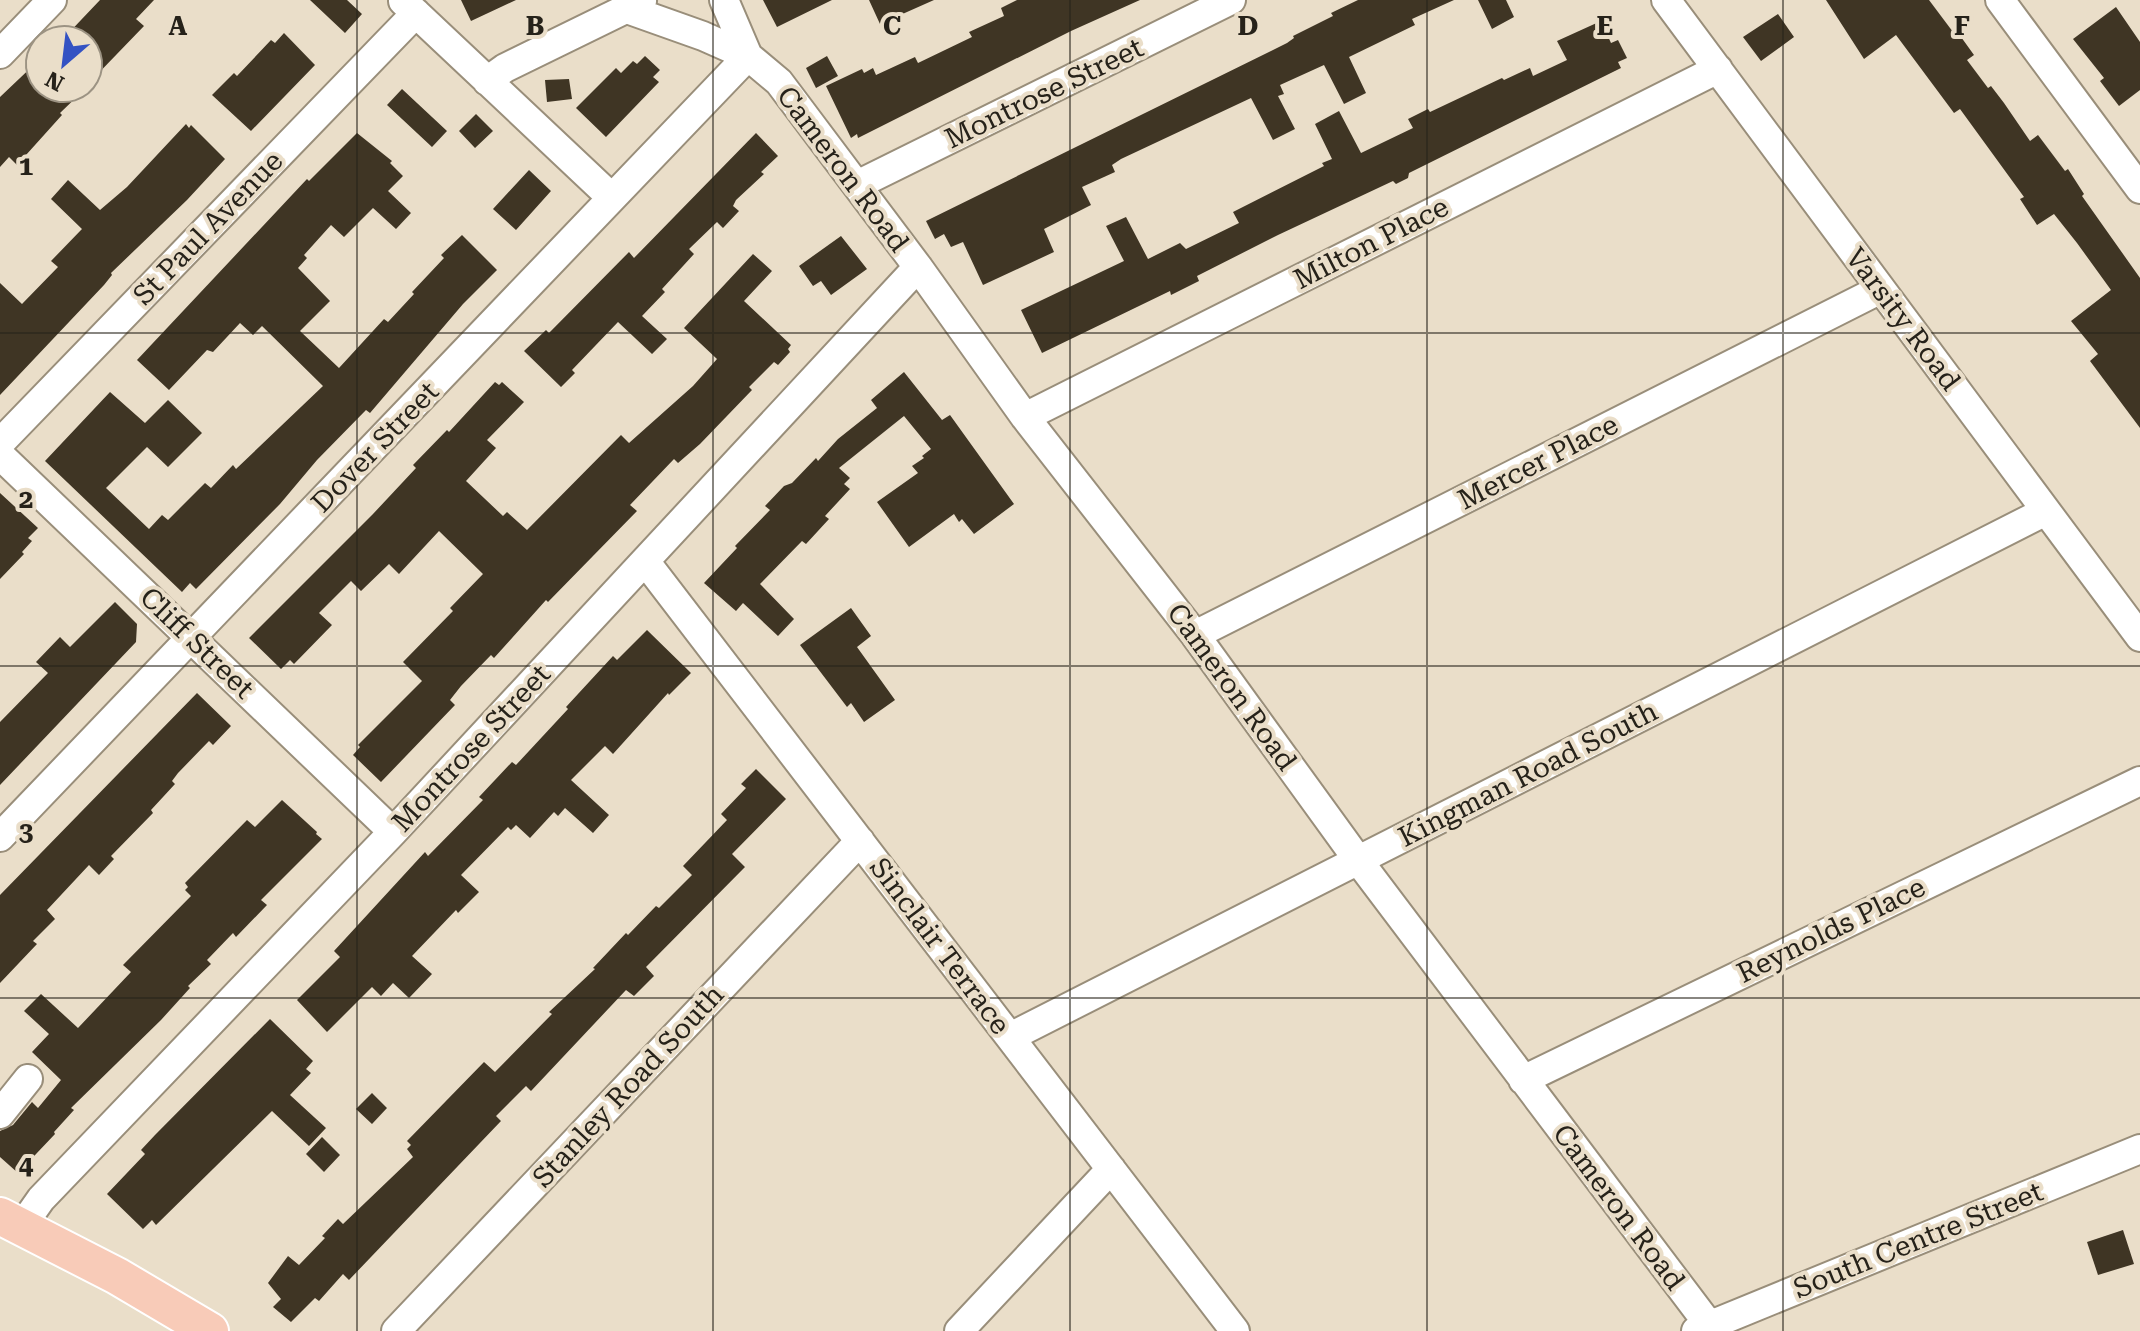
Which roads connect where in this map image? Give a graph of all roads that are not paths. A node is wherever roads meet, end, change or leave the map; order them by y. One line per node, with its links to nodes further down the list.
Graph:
1 (52, 0): 8 (street)
2 (724, 0): 9 (street, Cameron Road)
3 (1231, 0): 13 (street, Montrose Street)
4 (1666, 0): 10 (street, Varsity Road)
5 (2000, 0): 12 (street)
6 (635, 4): 9 (street, Cameron Road); 11 (street)
7 (409, 6): 11 (street); 18 (street, St Paul Avenue)
8 (0, 54)
9 (748, 56): 13 (street, Cameron Road); 14 (street, Dover Street)
10 (1718, 69): 16 (street, Varsity Road); 17 (street, Milton Place)
11 (487, 81): 14 (street)
12 (2135, 170)
13 (857, 185): 15 (street, Cameron Road)
14 (612, 198): 24 (street, Dover Street)
15 (918, 267): 17 (street, Cameron Road); 21 (street, Montrose Street)
16 (1881, 289): 20 (street, Varsity Road); 22 (street, Mercer Place)
17 (1025, 417): 22 (street, Cameron Road)
18 (0, 443)
19 (0, 455): 24 (street, Cliff Street)
20 (2046, 511): 23 (street, Varsity Road); 29 (street, Kingman Road South)
21 (645, 561): 26 (street, Montrose Street); 28 (street, Sinclair Terrace)
22 (1195, 635): 29 (street, Cameron Road)
23 (2140, 637)
24 (192, 639): 26 (street, Cliff Street); 27 (street, Dover Street)
25 (2140, 781): 32 (street, Reynolds Place)
26 (393, 832): 36 (street, Montrose Street)
27 (0, 837)
28 (860, 841): 30 (street, Sinclair Terrace); 39 (street, Stanley Road South)
29 (1358, 860): 30 (street, Kingman Road South); 32 (street, Cameron Road)
30 (1010, 1037): 35 (street, Sinclair Terrace)
31 (28, 1079): 33 (street)
32 (1523, 1080): 38 (street, Cameron Road)
33 (0, 1114)
34 (2140, 1149): 38 (street, South Centre Street)
35 (1111, 1169): 40 (street); 41 (street, Sinclair Terrace)
36 (11, 1221): 37 (main road)
37 (188, 1325)
38 (1702, 1328)
39 (396, 1331)
40 (959, 1331)
41 (1235, 1331)

